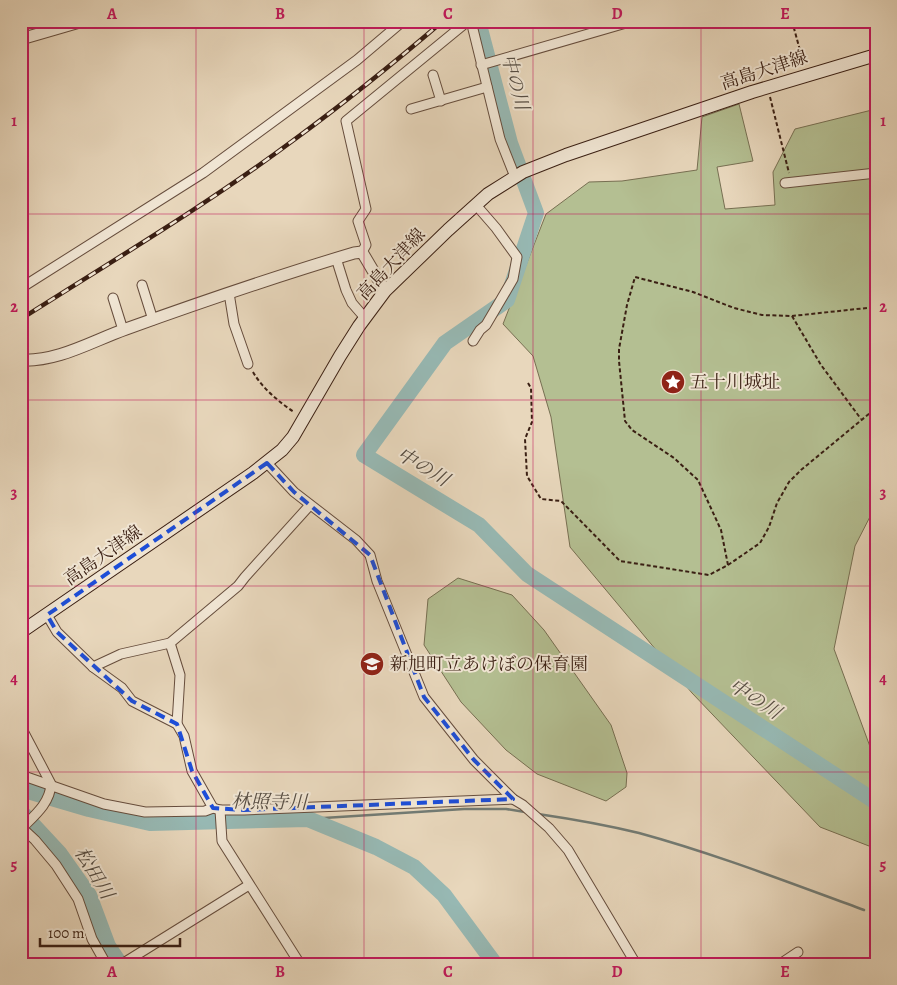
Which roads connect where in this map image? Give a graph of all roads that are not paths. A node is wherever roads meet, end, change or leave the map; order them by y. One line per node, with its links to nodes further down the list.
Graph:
1 (83, 21): 5 (street)
2 (403, 21): 19 (street)
3 (470, 21): 7 (street); 16 (street)
4 (633, 21): 7 (street)
5 (21, 39)
6 (876, 55): 13 (main road, 高島大津線)
7 (481, 65): 9 (street)
8 (433, 74): 10 (street)
9 (486, 87): 10 (street); 13 (street)
10 (441, 101): 11 (street)
11 (411, 109)
12 (876, 173): 14 (street)
13 (519, 175): 15 (main road, 高島大津線)
14 (788, 183)
15 (476, 205): 20 (main road, 高島大津線); 26 (street)
16 (362, 252): 17 (street); 20 (street)
17 (336, 258): 21 (street); 23 (street)
18 (142, 285): 24 (street)
19 (21, 288)
20 (385, 290): 23 (main road, 高島大津線)
21 (229, 293): 24 (street); 28 (street)
22 (113, 298): 25 (street)
23 (365, 318): 29 (main road, 高島大津線)
24 (153, 320): 25 (street)
25 (124, 330): 27 (street)
26 (474, 341)
27 (21, 360)
28 (248, 364)
29 (267, 463): 30 (street); 31 (main road, 高島大津線)
30 (310, 505): 33 (street); 39 (street)
31 (47, 615): 32 (main road, 高島大津線); 34 (street)
32 (21, 632)
33 (170, 643): 34 (street); 35 (street)
34 (93, 667): 35 (street)
35 (177, 724): 40 (street)
36 (21, 726): 38 (street)
37 (21, 775): 38 (street)
38 (51, 787): 40 (street); 41 (street)
39 (513, 799): 40 (street); 47 (street)
40 (216, 809): 42 (street)
41 (24, 826): 44 (street)
42 (249, 885): 45 (street); 46 (street)
43 (798, 952): 48 (street)
44 (106, 964)
45 (122, 964)
46 (300, 964)
47 (636, 964)
48 (780, 964)

